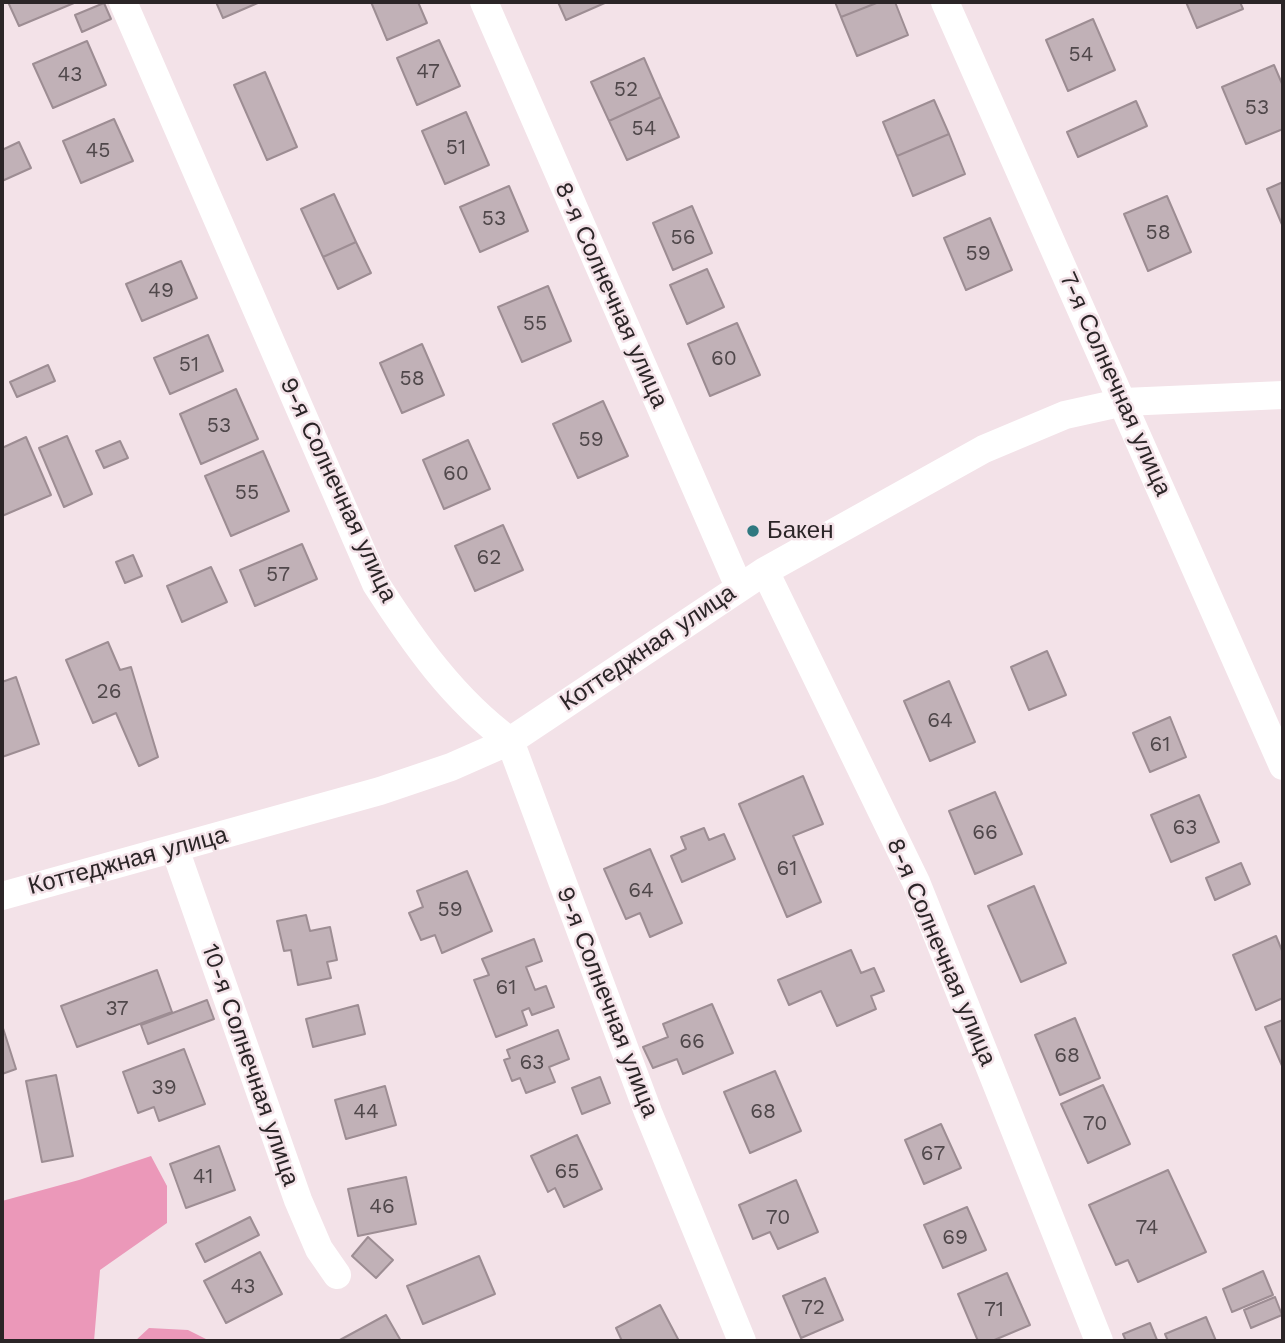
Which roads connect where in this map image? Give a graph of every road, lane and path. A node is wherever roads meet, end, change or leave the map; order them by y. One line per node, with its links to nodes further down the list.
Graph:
1 (123, 2): 8 (street, 9-я Солнечная улица)
2 (484, 2): 7 (street, 8-я Солнечная улица)
3 (945, 2): 5 (street, 7-я Солнечная улица)
4 (1283, 395): 5 (street, Коттеджная улица)
5 (1124, 402): 6 (street, Коттеджная улица); 9 (street, 7-я Солнечная улица)
6 (765, 571): 7 (street, Коттеджная улица); 14 (street, 8-я Солнечная улица)
7 (739, 587): 8 (street, Коттеджная улица)
8 (510, 741): 10 (street, Коттеджная улица); 13 (street, 9-я Солнечная улица)
9 (1283, 766)
10 (175, 849): 11 (street, Коттеджная улица); 12 (street, 10-я Солнечная улица)
11 (2, 896)
12 (337, 1275)
13 (742, 1341)
14 (1099, 1341)

